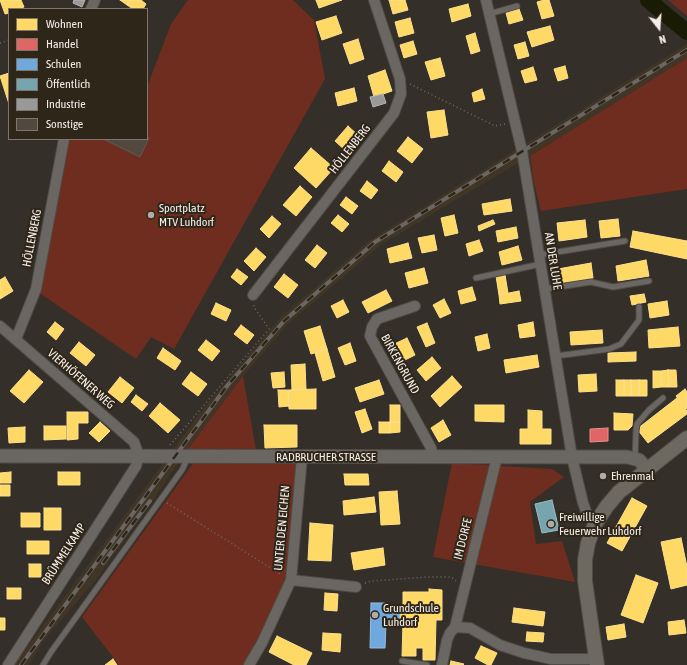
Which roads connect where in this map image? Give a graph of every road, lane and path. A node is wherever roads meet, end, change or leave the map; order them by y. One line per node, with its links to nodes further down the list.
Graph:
1 (374, 0): 5 (street, HÖLLENBERG)
2 (486, 0): 4 (street, AN DER LUHE)
3 (518, 6): 4 (lane)
4 (489, 14): 6 (street, AN DER LUHE)
5 (400, 79): 6 (path); 13 (street, HÖLLENBERG)
6 (516, 122): 9 (street, AN DER LUHE)
7 (64, 140): 17 (street, HÖLLENBERG)
8 (625, 241): 9 (lane)
9 (540, 259): 10 (lane); 12 (street, AN DER LUHE)
10 (476, 278)
11 (649, 281): 12 (lane)
12 (545, 289): 18 (street, AN DER LUHE)
13 (253, 294): 23 (path)
14 (415, 306): 26 (street, BIRKENGRUND)
15 (639, 307): 18 (lane)
16 (0, 326): 17 (street, VIERHÖFENER WEG)
17 (16, 339): 22 (street, VIERHÖFENER WEG)
18 (556, 356): 28 (street, AN DER LUHE)
19 (663, 398): 29 (lane)
20 (687, 438): 30 (main road)
21 (0, 456): 22 (street, RADBRUCHER STRASSE)
22 (139, 456): 23 (street, RADBRUCHER STRASSE); 40 (street, BRÜMMELKAMP)
23 (161, 456): 24 (street, RADBRUCHER STRASSE)
24 (188, 456): 25 (street, RADBRUCHER STRASSE); 31 (lane)
25 (302, 457): 26 (street, RADBRUCHER STRASSE); 33 (street, UNTER DEN EICHEN)
26 (433, 457): 27 (street, RADBRUCHER STRASSE)
27 (497, 457): 28 (street, RADBRUCHER STRASSE); 34 (street, IM DORFE)
28 (572, 457): 29 (street, RADBRUCHER STRASSE); 32 (street, AN DER LUHE)
29 (635, 459): 30 (street)
30 (647, 469): 32 (main road)
31 (162, 498): 33 (path); 41 (lane)
32 (595, 524): 38 (main road)
33 (291, 580): 35 (street); 39 (street, UNTER DEN EICHEN)
34 (465, 586): 35 (path); 36 (street, IM DORFE)
35 (356, 587)
36 (455, 627): 38 (street); 43 (street, IM DORFE)
37 (402, 661): 42 (lane)
38 (597, 662)
39 (252, 663)
40 (8, 665)
41 (43, 665)
42 (427, 665)
43 (442, 665)

